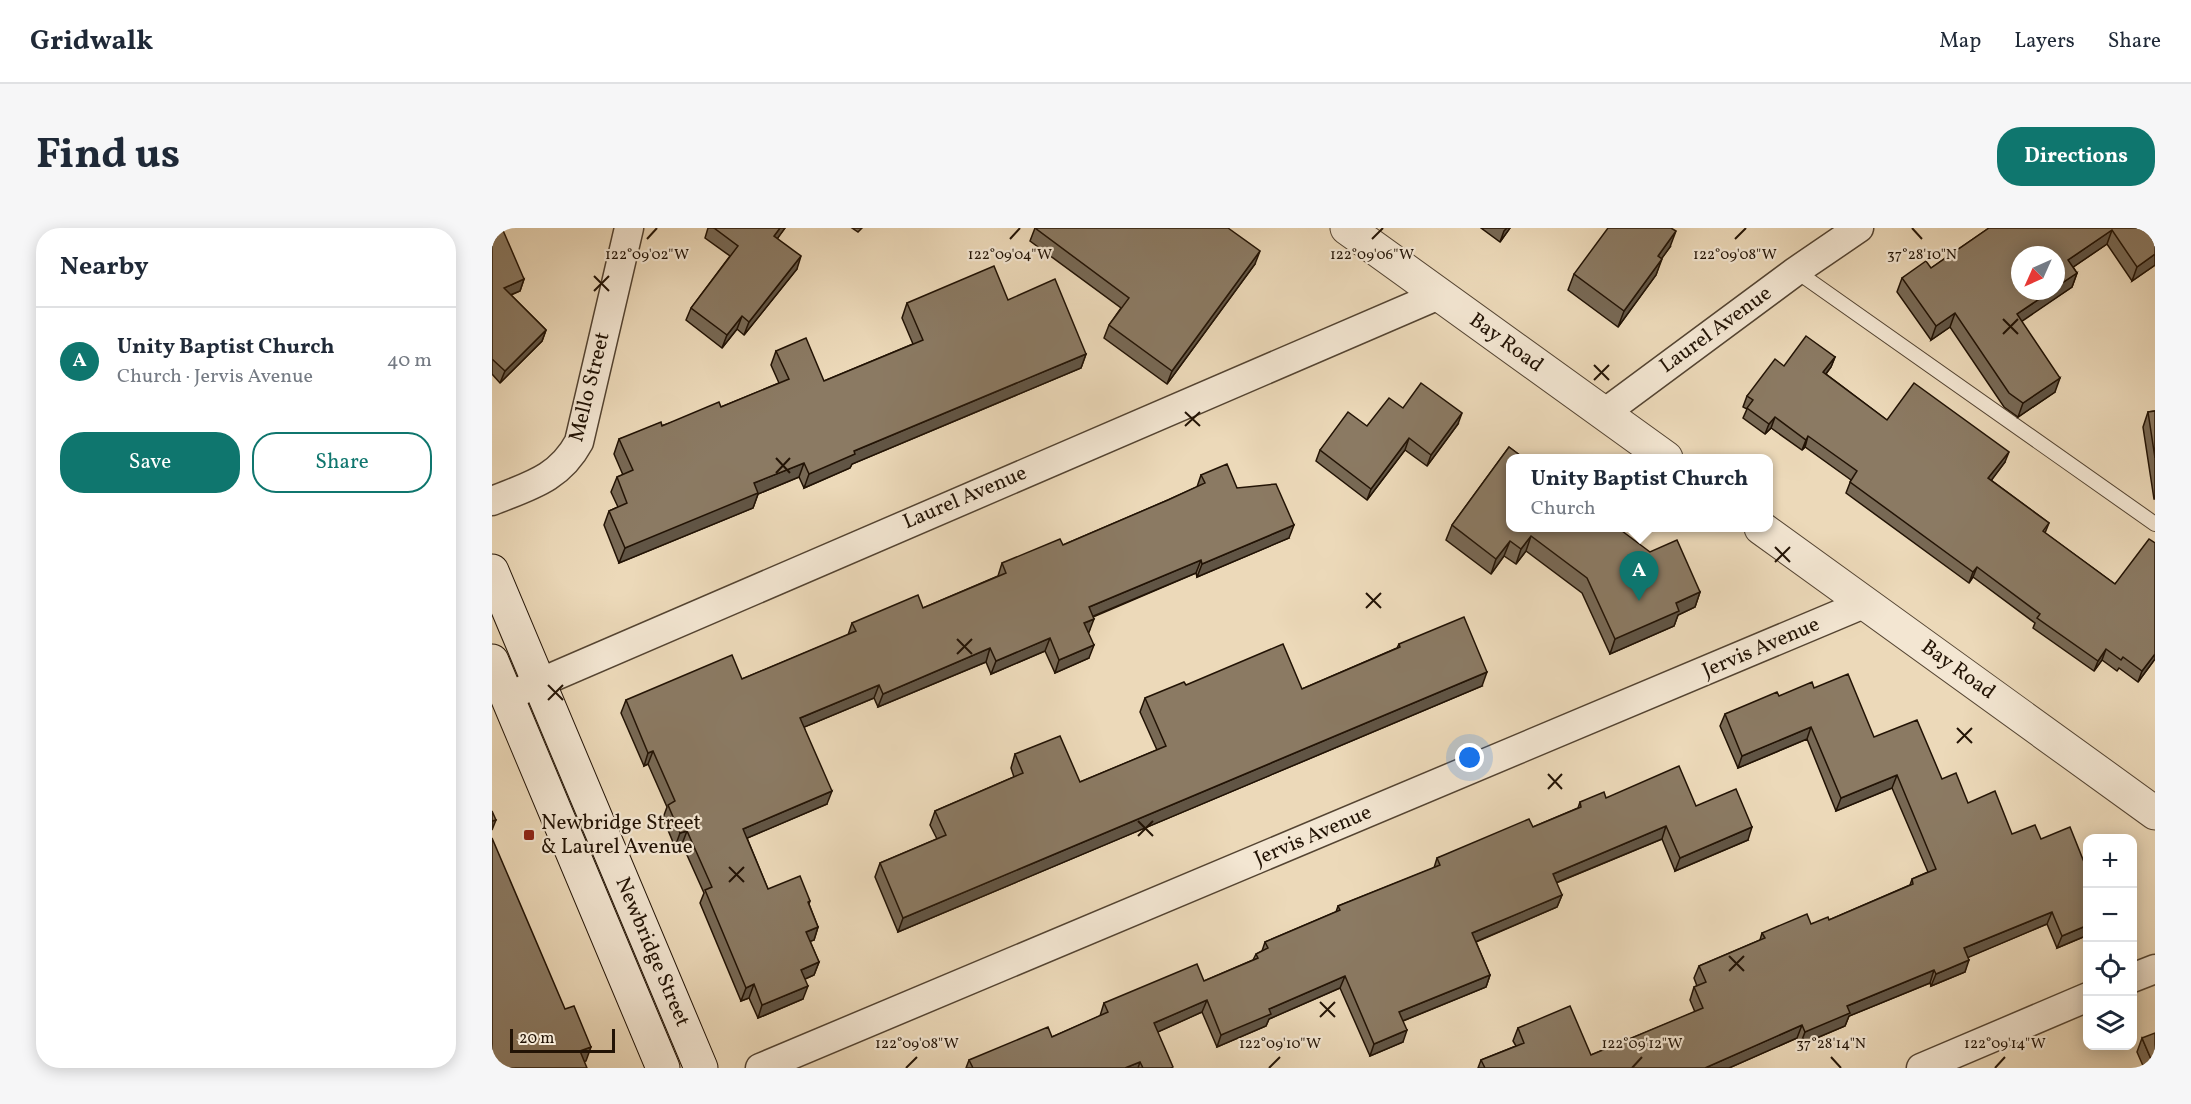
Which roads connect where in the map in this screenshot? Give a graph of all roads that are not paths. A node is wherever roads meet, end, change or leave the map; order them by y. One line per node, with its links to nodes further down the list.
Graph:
1 (629, 228): 8 (street, Mello Street)
2 (1347, 228): 5 (main road, Bay Road)
3 (1859, 228): 4 (street, Laurel Avenue)
4 (1796, 271): 6 (street, Laurel Avenue); 9 (lane)
5 (1439, 295): 6 (main road, Bay Road); 14 (street, Laurel Avenue)
6 (1604, 414): 7 (main road, Bay Road)
7 (1659, 454)
8 (492, 501)
9 (2155, 524)
10 (1767, 532): 12 (main road, Bay Road)
11 (492, 571): 14 (main road, Newbridge Street)
12 (1866, 603): 16 (main road, Bay Road); 22 (street, Jervis Avenue)
13 (492, 661): 15 (main road, Newbridge Street)
14 (539, 683): 15 (street, Laurel Avenue); 21 (main road, Newbridge Street)
15 (500, 700): 20 (main road, Newbridge Street)
16 (2155, 813)
17 (2155, 969): 18 (street)
18 (2137, 976)
19 (2083, 999): 23 (street)
20 (663, 1068)
21 (701, 1068)
22 (760, 1068)
23 (1920, 1068)

